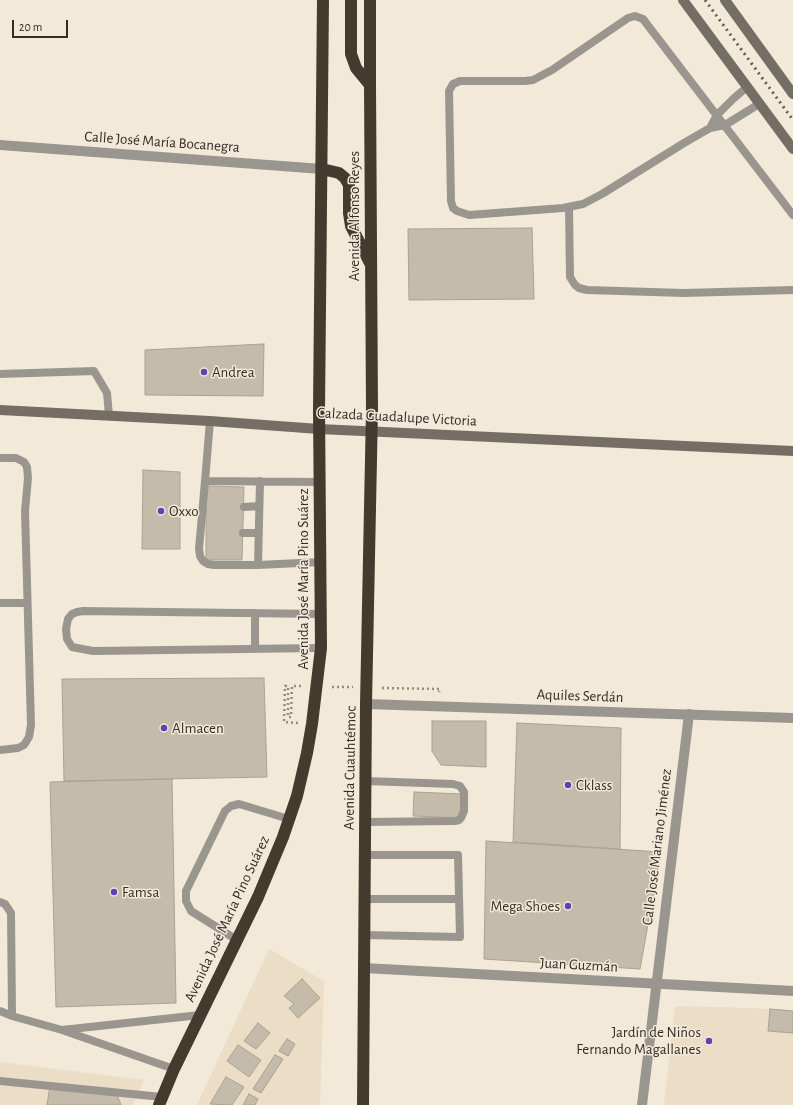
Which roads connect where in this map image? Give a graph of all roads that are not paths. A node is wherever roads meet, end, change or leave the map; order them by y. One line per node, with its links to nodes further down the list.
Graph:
1 (323, 0): 15 (highway)
2 (351, 0): 6 (highway)
3 (370, 0): 6 (highway, Avenida Alfonso Reyes)
4 (683, 0): 7 (street)
5 (725, 0): 8 (street)
6 (370, 85): 18 (highway, Avenida Alfonso Reyes)
7 (747, 87): 9 (street); 10 (lane)
8 (793, 94)
9 (759, 104): 11 (lane); 14 (street)
10 (717, 115): 11 (lane); 12 (lane); 16 (lane)
11 (725, 125): 12 (lane); 17 (lane)
12 (710, 128): 16 (lane)
13 (0, 145): 15 (street, Calle José María Bocanegra)
14 (793, 149)
15 (322, 169): 18 (highway); 24 (highway)
16 (569, 206): 19 (lane)
17 (793, 215)
18 (371, 264): 25 (highway, Avenida Alfonso Reyes)
19 (793, 290)
20 (0, 374): 22 (lane)
21 (0, 410): 22 (street, Calzada Guadalupe Victoria)
22 (109, 416): 23 (street, Calzada Guadalupe Victoria)
23 (210, 421): 24 (street, Calzada Guadalupe Victoria); 28 (lane)
24 (319, 429): 25 (street, Calzada Guadalupe Victoria); 30 (highway, Avenida José María Pino Suárez)
25 (371, 431): 26 (street, Calzada Guadalupe Victoria); 43 (highway, Avenida Cuauhtémoc)
26 (793, 451)
27 (0, 458): 38 (lane)
28 (205, 481): 29 (lane); 36 (lane)
29 (260, 481): 30 (lane); 31 (lane)
30 (320, 482): 35 (highway, Avenida José María Pino Suárez)
31 (259, 506): 32 (lane); 34 (lane)
32 (244, 507)
33 (243, 533): 34 (lane)
34 (258, 533): 36 (lane)
35 (321, 562): 36 (lane); 40 (highway, Avenida José María Pino Suárez)
36 (258, 565)
37 (0, 603): 38 (lane)
38 (27, 603): 46 (lane)
39 (255, 613): 40 (lane); 41 (lane); 41 (lane)
40 (321, 614): 42 (highway, Avenida José María Pino Suárez)
41 (255, 648): 42 (lane)
42 (321, 648): 48 (highway, Avenida José María Pino Suárez)
43 (366, 704): 44 (street, Aquiles Serdán); 47 (highway, Avenida Cuauhtémoc)
44 (689, 714): 45 (street, Aquiles Serdán); 57 (street, Calle José Mariano Jiménez)
45 (793, 718)
46 (0, 750)
47 (365, 781): 49 (highway, Avenida Cuauhtémoc); 49 (lane)
48 (289, 818): 55 (highway, Avenida José María Pino Suárez); 55 (lane)
49 (365, 822): 50 (highway, Avenida Cuauhtémoc)
50 (365, 855): 51 (highway, Avenida Cuauhtémoc); 52 (lane)
51 (365, 899): 52 (lane); 54 (highway, Avenida Cuauhtémoc)
52 (459, 899): 54 (lane)
53 (0, 902): 61 (lane)
54 (365, 936): 56 (highway, Avenida Cuauhtémoc)
55 (237, 940): 60 (highway, Avenida José María Pino Suárez)
56 (364, 968): 57 (street, Juan Guzmán); 66 (highway, Avenida Cuauhtémoc)
57 (656, 984): 58 (street, Juan Guzmán); 67 (street, Calle José Mariano Jiménez)
58 (793, 991)
59 (0, 1011): 61 (lane)
60 (200, 1015): 62 (lane); 63 (highway, Avenida José María Pino Suárez)
61 (12, 1016): 62 (lane)
62 (62, 1030): 63 (lane)
63 (174, 1069): 65 (highway, Avenida José María Pino Suárez)
64 (0, 1081): 65 (lane)
65 (160, 1101)
66 (362, 1105)
67 (642, 1105)

